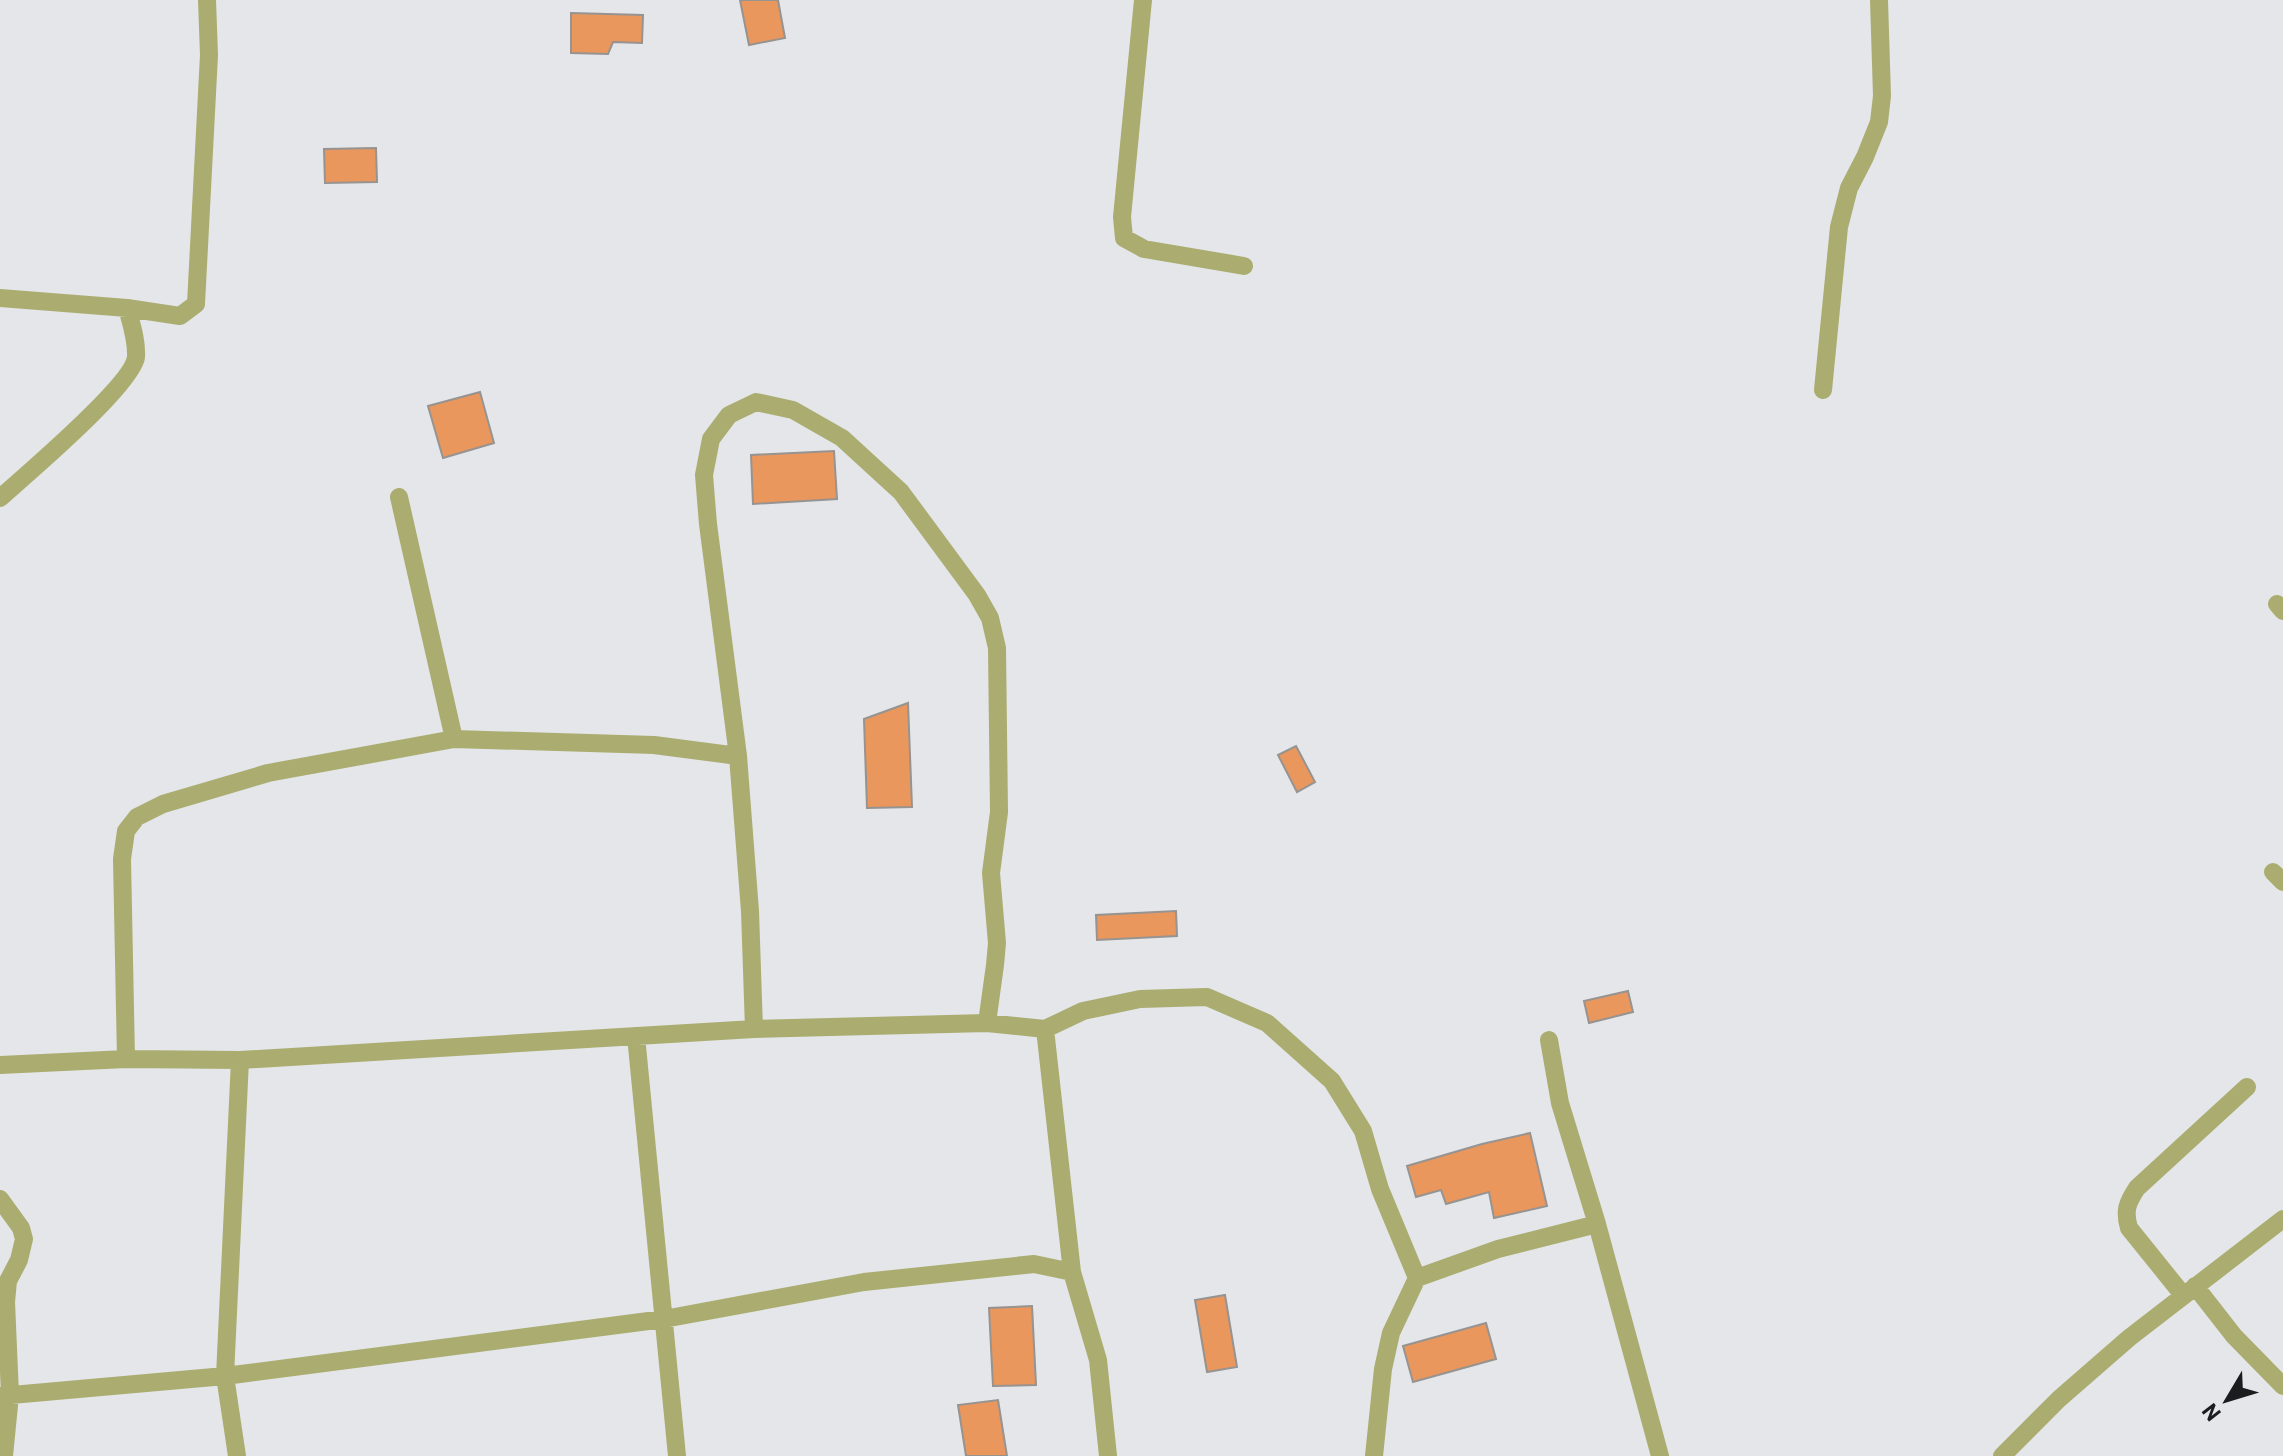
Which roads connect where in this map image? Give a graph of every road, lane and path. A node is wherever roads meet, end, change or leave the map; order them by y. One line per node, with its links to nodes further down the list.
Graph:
1 (207, 0): 6 (street)
2 (1143, 0): 4 (street)
3 (1879, 0): 7 (street)
4 (1244, 266)
5 (0, 298): 6 (street)
6 (127, 308): 9 (street)
7 (1823, 390)
8 (399, 497): 10 (street)
9 (0, 498)
10 (454, 739): 11 (street); 17 (street)
11 (738, 756): 12 (street); 13 (street)
12 (987, 1023): 13 (street); 14 (street)
13 (754, 1029): 15 (street)
14 (1045, 1029): 24 (street); 25 (street)
15 (636, 1036): 18 (street); 27 (street)
16 (1549, 1040): 23 (street)
17 (126, 1059): 18 (street); 19 (street)
18 (240, 1060): 28 (street)
19 (0, 1065)
20 (2247, 1087): 26 (street)
21 (0, 1199): 30 (street)
22 (2283, 1219): 26 (street)
23 (1597, 1224): 25 (street); 36 (street)
24 (1072, 1272): 27 (street); 34 (street)
25 (1417, 1278): 35 (street)
26 (2189, 1290): 29 (street); 37 (street)
27 (664, 1319): 28 (street); 33 (street)
28 (225, 1376): 30 (street); 32 (street)
29 (2283, 1386)
30 (5, 1396): 31 (street)
31 (4, 1456)
32 (237, 1456)
33 (677, 1456)
34 (1108, 1456)
35 (1374, 1456)
36 (1660, 1456)
37 (2002, 1456)

